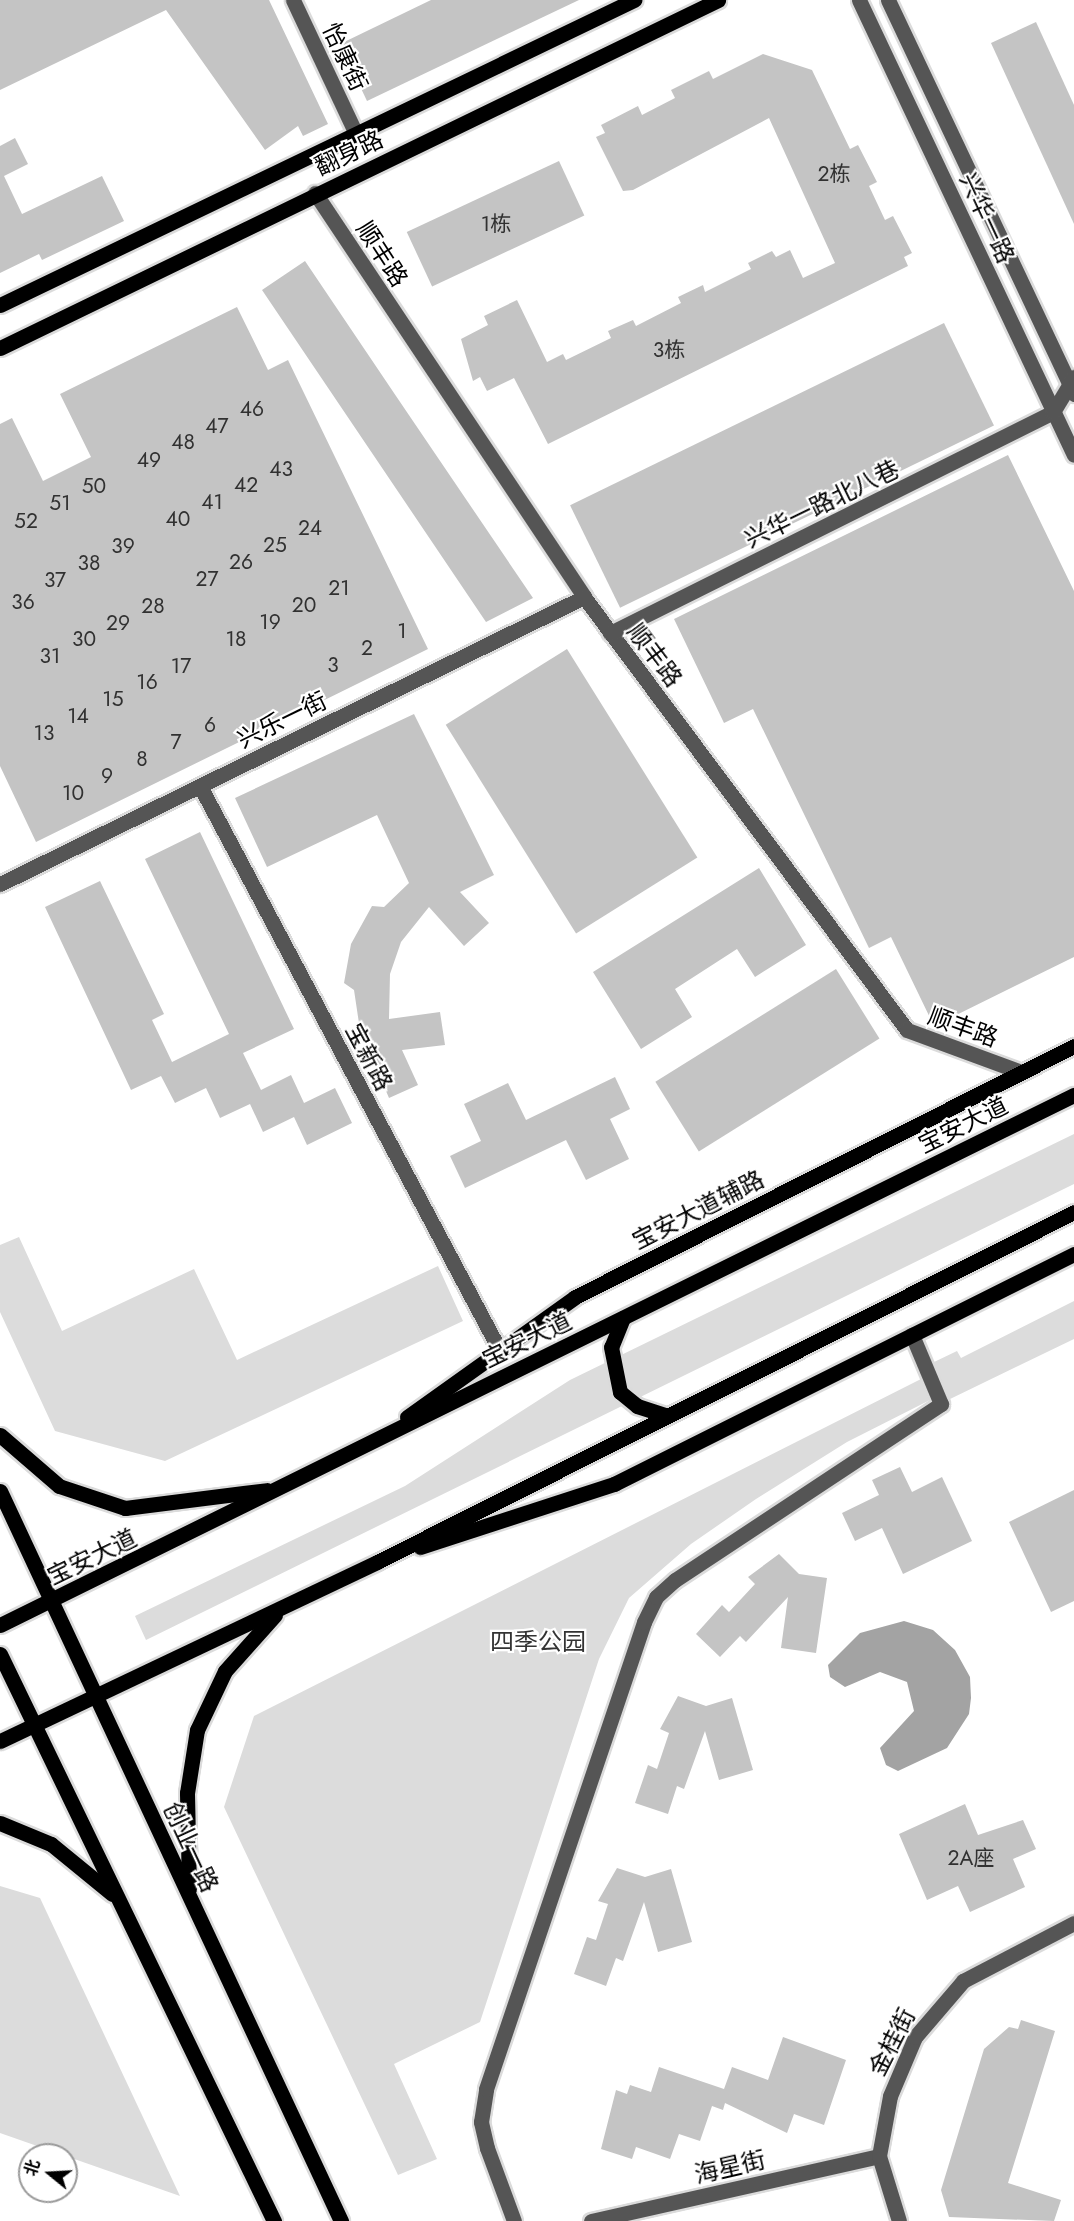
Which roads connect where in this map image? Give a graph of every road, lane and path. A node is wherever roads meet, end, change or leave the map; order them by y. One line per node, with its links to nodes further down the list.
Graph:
1 (293, 0): 8 (street, 怡康街)
2 (634, 0): 8 (main road, 翻身路)
3 (718, 0): 9 (main road, 翻身路)
4 (847, 0): 7 (street)
5 (859, 0): 7 (street, 兴华一路)
6 (889, 0): 12 (street, 兴华一路)
7 (875, 34): 13 (street, 兴华一路)
8 (356, 134): 10 (main road, 翻身路)
9 (315, 193): 11 (main road, 翻身路); 15 (street, 顺丰路)
10 (0, 305)
11 (0, 348)
12 (1072, 384): 13 (street)
13 (1053, 412): 14 (street, 兴华一路); 16 (street, 兴华一路北八巷)
14 (1074, 456)
15 (584, 597): 16 (street, 顺丰路); 17 (street, 兴乐一街)
16 (610, 633): 20 (street, 顺丰路)
17 (200, 786): 18 (street, 兴乐一街); 26 (street, 宝新路)
18 (0, 884)
19 (1074, 1046): 20 (main road, 宝安大道辅路)
20 (1021, 1072): 26 (main road, 宝安大道辅路)
21 (1074, 1095): 24 (main road, 宝安大道)
22 (1074, 1212): 27 (main road)
23 (1074, 1254): 25 (main road)
24 (623, 1318): 27 (main road); 29 (main road, 宝安大道)
25 (912, 1335): 32 (main road); 47 (street)
26 (499, 1349): 29 (main road, 宝安大道辅路)
27 (665, 1415): 32 (main road)
28 (0, 1435): 30 (main road)
29 (361, 1447): 30 (main road, 宝安大道)
30 (287, 1486): 33 (main road, 宝安大道)
31 (0, 1491): 33 (main road, 创业一路)
32 (377, 1562): 34 (main road)
33 (52, 1601): 35 (main road, 宝安大道); 37 (main road, 创业一路)
34 (285, 1605): 37 (main road); 41 (main road)
35 (0, 1625)
36 (0, 1654): 38 (main road)
37 (96, 1695): 38 (main road); 41 (main road, 创业一路)
38 (33, 1725): 39 (main road); 42 (main road)
39 (0, 1741)
40 (0, 1822): 42 (main road)
41 (189, 1898): 46 (main road, 创业一路)
42 (120, 1902): 45 (main road)
43 (1074, 1923): 44 (street, 金桂街)
44 (879, 2156): 48 (street, 海星街); 49 (street)
45 (274, 2221)
46 (341, 2221)
47 (514, 2221)
48 (591, 2221)
49 (899, 2221)

